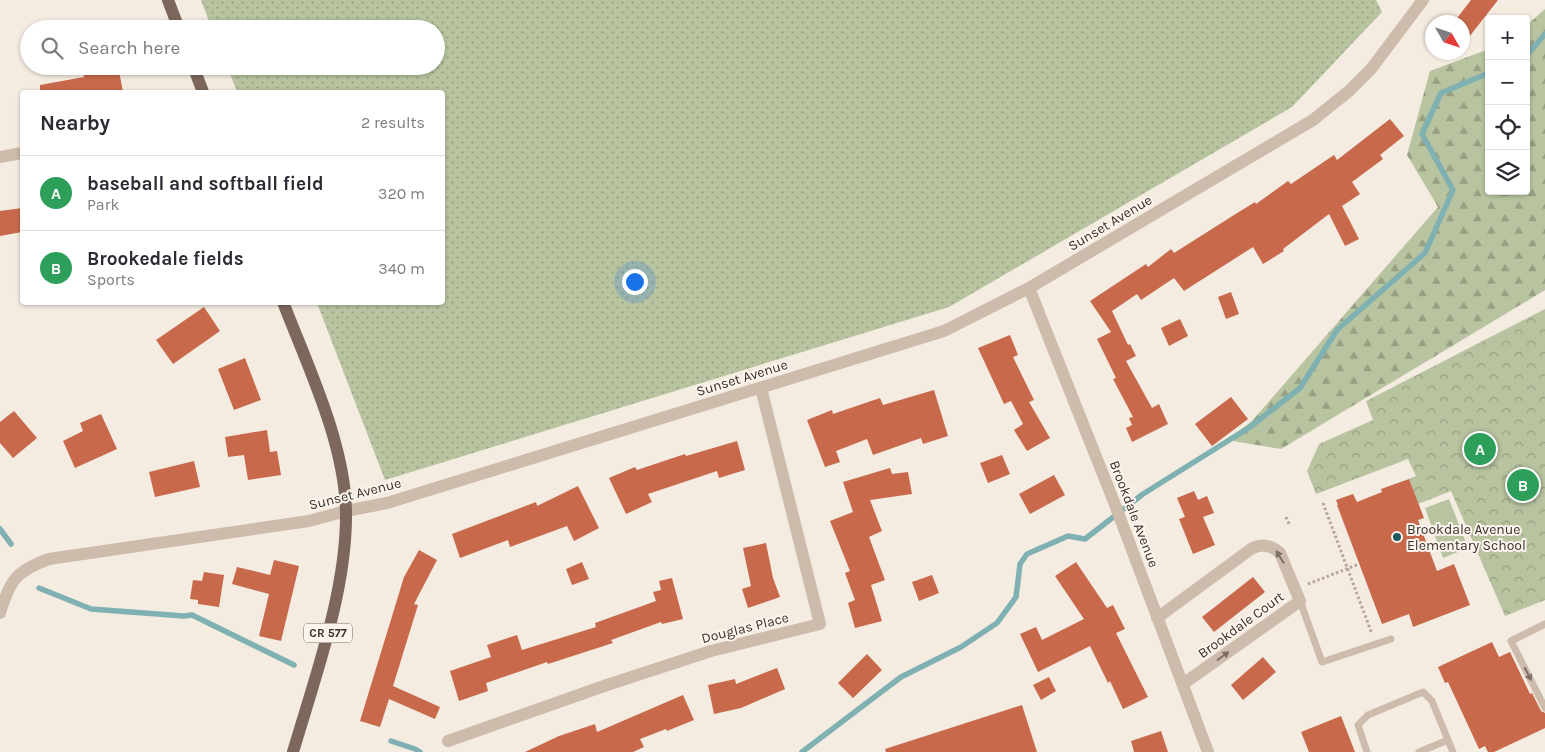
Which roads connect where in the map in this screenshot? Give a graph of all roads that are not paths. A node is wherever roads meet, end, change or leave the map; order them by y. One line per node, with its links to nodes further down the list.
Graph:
1 (168, 0): 3 (main road)
2 (1423, 0): 8 (street, Sunset Avenue)
3 (176, 20)
4 (196, 75): 5 (main road)
5 (202, 90)
6 (20, 153): 7 (street)
7 (0, 157)
8 (1029, 288): 10 (street, Sunset Avenue); 14 (street, Brookdale Avenue)
9 (284, 305): 11 (main road, CR 577)
10 (761, 388): 11 (street, Sunset Avenue); 20 (street, Douglas Place)
11 (346, 511): 13 (street, Sunset Avenue); 21 (main road, CR 577)
12 (1300, 601): 14 (street, Brookdale Court, one-way to 14); 16 (lane); 17 (street, Brookdale Court, one-way to 12)
13 (0, 613)
14 (1157, 618): 17 (street, Brookdale Avenue)
15 (1545, 624): 18 (lane, one-way to 18)
16 (1391, 639)
17 (1183, 684): 22 (street, Brookdale Avenue)
18 (1545, 708)
19 (1448, 740): 23 (lane); 24 (lane); 25 (lane)
20 (448, 741)
21 (293, 752)
22 (1208, 752)
23 (1367, 752)
24 (1419, 752)
25 (1454, 752)

